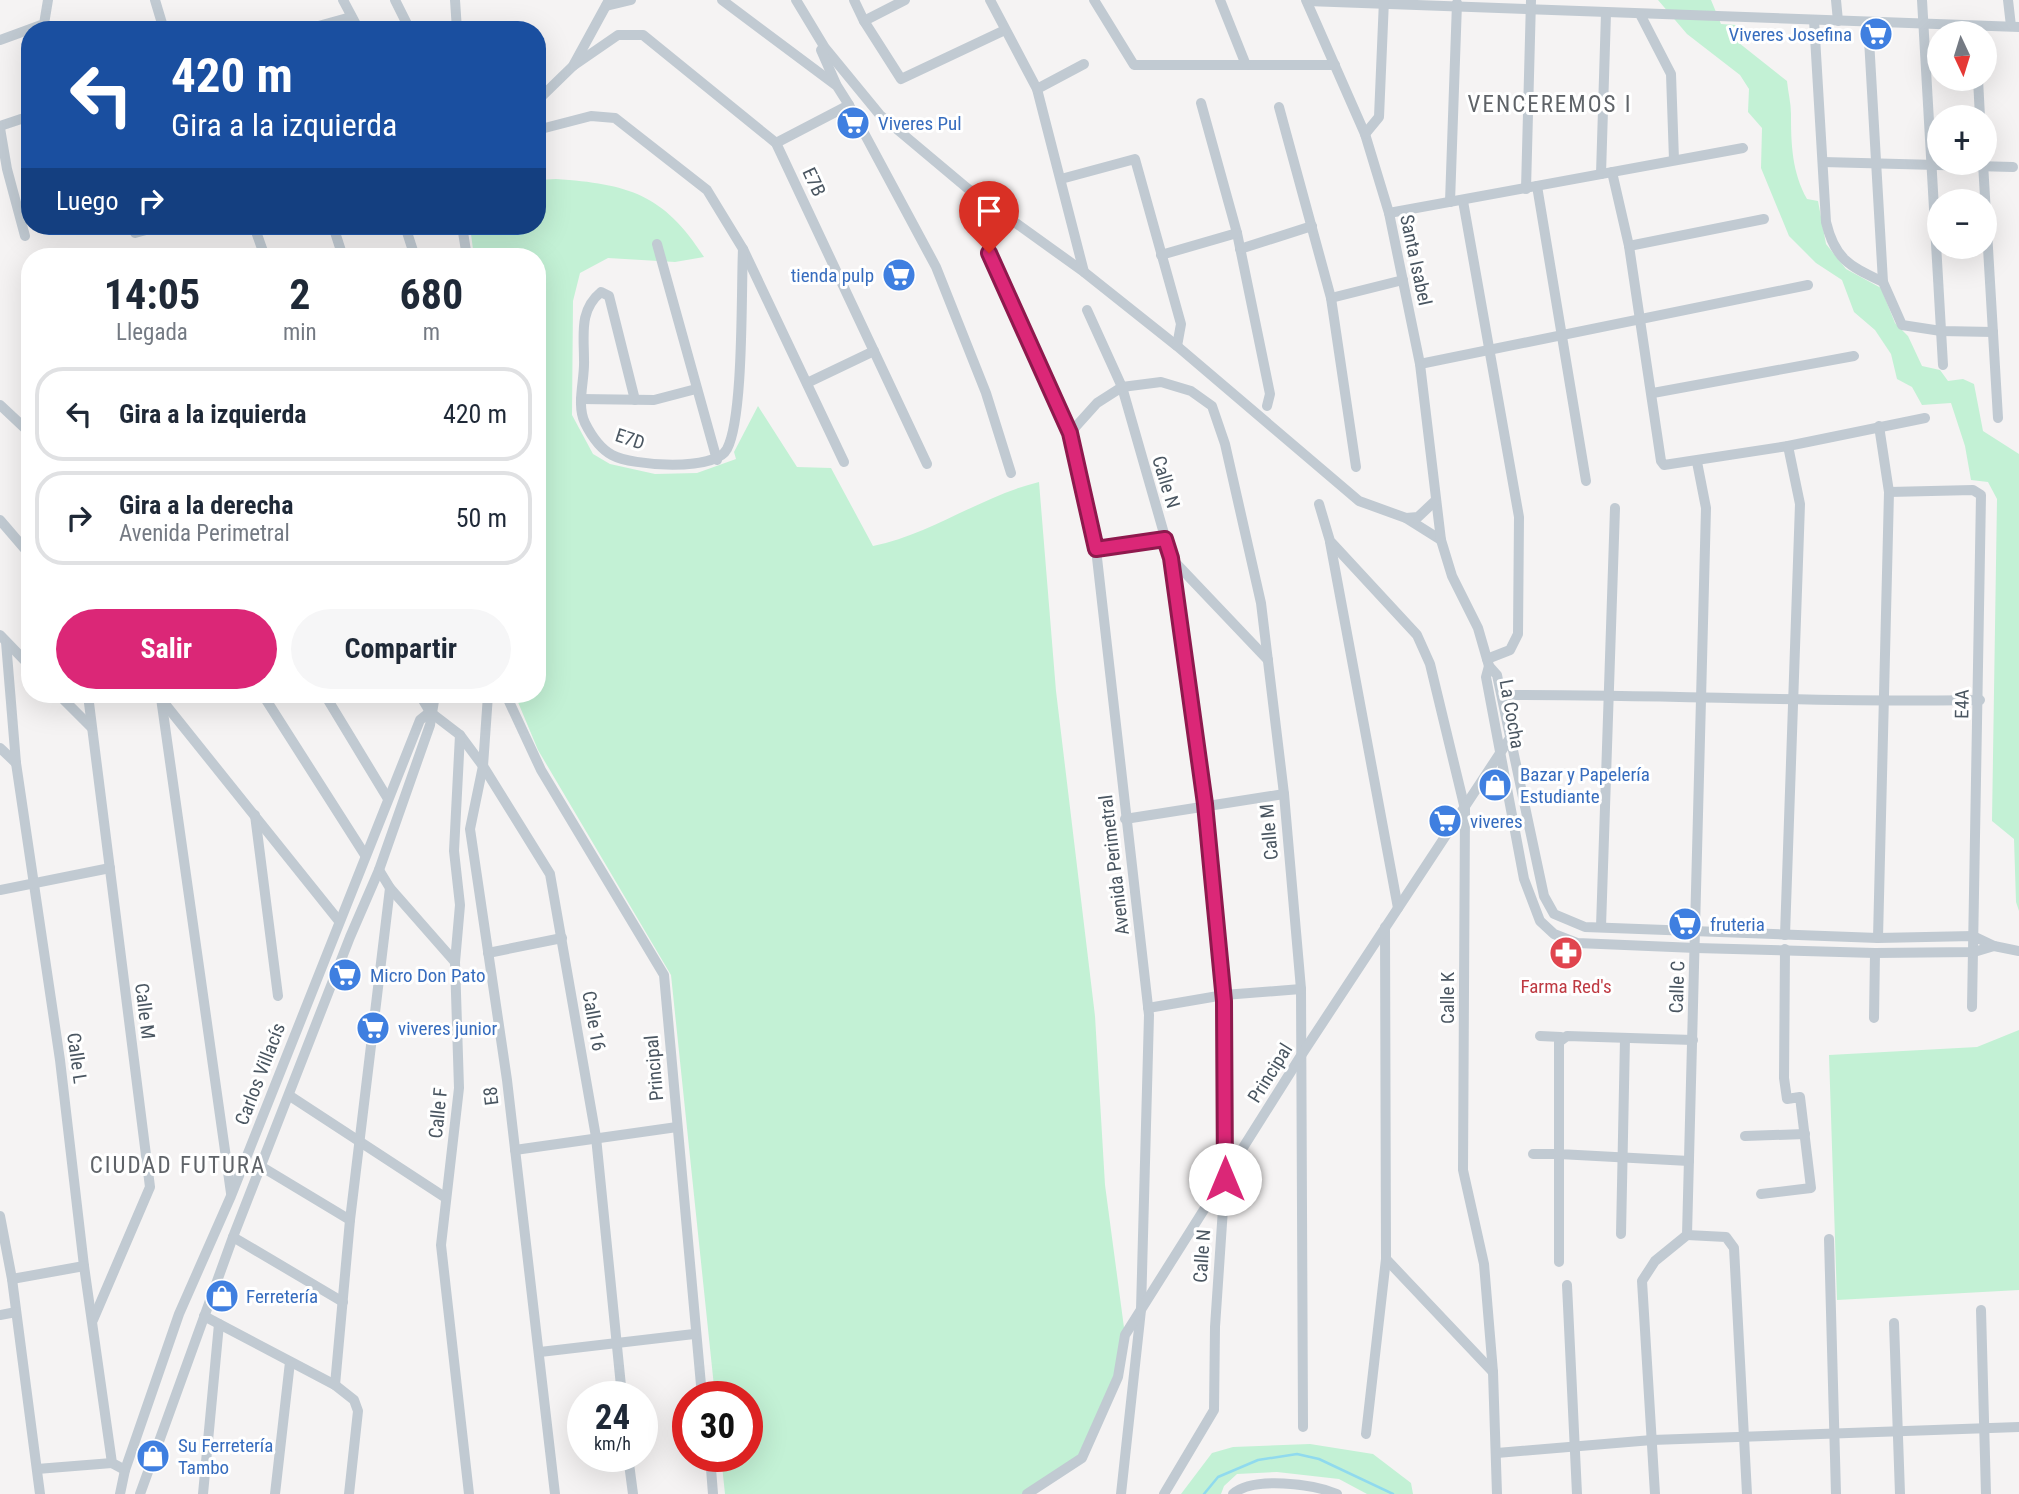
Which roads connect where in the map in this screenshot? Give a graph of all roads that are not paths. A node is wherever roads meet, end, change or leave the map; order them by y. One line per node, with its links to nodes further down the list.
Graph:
1 (48, 0): 26 (street)
2 (155, 0): 27 (street)
3 (343, 0): 24 (street)
4 (395, 0): 30 (street)
5 (455, 0): 31 (street)
6 (631, 0): 19 (street)
7 (722, 0): 47 (street)
8 (796, 0): 39 (street)
9 (854, 0): 32 (street)
10 (905, 0): 32 (street)
11 (990, 0): 40 (street)
12 (1094, 0): 44 (street)
13 (1220, 0): 44 (street)
14 (1836, 0): 33 (street)
15 (1922, 0): 35 (street)
16 (2008, 0): 37 (street)
17 (1307, 1): 18 (street); 45 (street, Santa Isabel)
18 (1384, 2): 20 (street); 57 (street)
19 (607, 3): 46 (street)
20 (1457, 4): 21 (street); 73 (street)
21 (1530, 5): 22 (street); 71 (street)
22 (1606, 13): 23 (street); 67 (street)
23 (1640, 14): 25 (street); 60 (street)
24 (351, 17): 28 (street); 29 (street)
25 (1814, 20): 33 (street); 61 (street)
26 (46, 21)
27 (161, 21)
28 (337, 21)
29 (353, 21)
30 (406, 21)
31 (456, 21)
32 (863, 21): 40 (street)
33 (1838, 21): 34 (street)
34 (1868, 22): 35 (street); 62 (street)
35 (1924, 23): 36 (street); 52 (street)
36 (1927, 23)
37 (2015, 27): 38 (street)
38 (1997, 28)
39 (812, 29): 47 (street); 85 (street)
40 (1005, 30): 48 (street)
41 (21, 32): 42 (street)
42 (0, 40)
43 (1084, 64): 48 (street)
44 (1246, 65): 45 (street)
45 (1335, 65): 57 (street, Santa Isabel)
46 (570, 69): 49 (street); 58 (street, E7B)
47 (837, 86): 51 (street)
48 (1037, 89): 70 (street)
49 (546, 92)
50 (1201, 103): 78 (street)
51 (849, 105): 58 (street); 120 (street)
52 (1928, 105)
53 (1279, 107): 77 (street)
54 (21, 119): 55 (street)
55 (0, 127): 66 (street)
56 (546, 128): 81 (street)
57 (1365, 134): 74 (street, Santa Isabel)
58 (776, 143): 97 (street, E7B)
59 (1743, 148): 60 (street)
60 (1674, 160): 67 (street)
61 (1823, 162): 62 (street); 87 (street)
62 (1876, 164): 63 (street); 87 (street)
63 (1927, 165)
64 (1997, 166): 65 (street)
65 (2013, 167)
66 (3, 169): 76 (street)
67 (1606, 173): 71 (street); 80 (street)
68 (1932, 175): 92 (street)
69 (1984, 175): 93 (street)
70 (1061, 179): 84 (street); 85 (street)
71 (1532, 187): 72 (street); 94 (street)
72 (1463, 201): 73 (street); 96 (street)
73 (1451, 202): 74 (street)
74 (1389, 213): 86 (street, Santa Isabel)
75 (1764, 219): 80 (street)
76 (21, 224)
77 (1312, 226): 82 (street); 89 (street)
78 (1237, 233): 82 (street); 84 (street)
79 (657, 244): 103 (street)
80 (1629, 246): 91 (street)
81 (743, 249): 101 (street); 115 (street)
82 (1240, 249): 108 (street)
83 (989, 253): 113 (street, Avenida Perimetral)
84 (1161, 255): 95 (street)
85 (1084, 272): 95 (street)
86 (1403, 280): 89 (street); 99 (street, Santa Isabel)
87 (1883, 282): 92 (street)
88 (1808, 285): 91 (street)
89 (1331, 298): 119 (street)
90 (1087, 310): 102 (street, Calle N)
91 (1639, 318): 94 (street); 104 (street)
92 (1941, 331): 93 (street); 100 (street)
93 (1993, 331): 110 (street)
94 (1563, 333): 96 (street); 121 (street)
95 (1177, 346): 126 (street)
96 (1489, 348): 99 (street); 137 (street)
97 (874, 351): 101 (street); 118 (street, E7B)
98 (1854, 356): 104 (street)
99 (1420, 364): 123 (street, Santa Isabel)
100 (1942, 365)
101 (807, 383): 116 (street)
102 (1122, 387): 113 (street, Calle M); 128 (street, Calle N); 136 (street, Calle M)
103 (696, 389): 106 (street); 115 (street)
104 (1653, 393): 117 (street)
105 (581, 399): 106 (street); 106 (street, E7D); 115 (street, E7D)
106 (635, 400)
107 (0, 405): 111 (street)
108 (1267, 407)
109 (1925, 418): 112 (street)
110 (1998, 418)
111 (21, 425)
112 (1879, 426): 114 (street); 122 (street)
113 (1070, 433): 132 (street, Avenida Perimetral)
114 (1788, 446): 117 (street); 141 (street)
115 (717, 460)
116 (844, 462)
117 (1697, 462): 140 (street, Calle C)
118 (927, 464)
119 (1356, 467)
120 (1011, 473)
121 (1586, 481)
122 (1889, 492): 142 (street, E4A); 143 (street)
123 (1434, 502): 126 (street); 129 (street, Santa Isabel)
124 (1319, 504): 130 (street, Calle K)
125 (1615, 508): 138 (street)
126 (1406, 517): 129 (street)
127 (0, 520): 131 (street)
128 (1165, 539): 132 (street); 133 (street, Calle N)
129 (1441, 540): 137 (street, Santa Isabel)
130 (1330, 541): 165 (street, Calle K); 174 (street, Calle K)
131 (21, 544)
132 (1096, 549): 167 (street, Avenida Perimetral)
133 (1171, 558): 136 (street); 164 (street, Calle N)
134 (3, 639): 135 (street); 160 (street, Calle L)
135 (21, 657)
136 (1268, 660): 162 (street, Calle M)
137 (1488, 663): 139 (street, La Cocha); 159 (street, La Cocha)
138 (1608, 694): 139 (street); 140 (street); 177 (street)
139 (1502, 695): 157 (street, La Cocha)
140 (1701, 695): 141 (street); 178 (street, Calle C)
141 (1793, 698): 143 (street); 179 (street)
142 (1980, 700): 143 (street); 180 (street, E4A)
143 (1884, 702): 182 (street)
144 (67, 703): 155 (street)
145 (89, 703): 155 (street, Calle M)
146 (160, 703): 216 (street)
147 (164, 703): 166 (street)
148 (268, 703): 168 (street)
149 (330, 703): 163 (street)
150 (425, 703): 154 (street, Calle 16)
151 (433, 703): 154 (street, Carlos Villacís)
152 (487, 703): 161 (street, E8)
153 (510, 703): 203 (street, Principal)
154 (430, 712): 156 (street, Calle 16); 163 (street, Carlos Villacís); 170 (street, Carlos Villacís)
155 (91, 727): 169 (street, Calle M)
156 (460, 734): 161 (street, Calle 16); 190 (street, Calle F)
157 (1510, 738): 159 (street, Principal); 177 (street, La Cocha)
158 (0, 748): 160 (street)
159 (1500, 753): 165 (street, Principal); 184 (street, La Cocha)
160 (16, 763): 171 (street, Calle L)
161 (483, 766): 181 (street, Calle 16); 188 (street, E8)
162 (1284, 794): 164 (street); 191 (street, Calle M)
163 (388, 799): 168 (street, Carlos Villacís)
164 (1205, 804): 167 (street); 192 (street, Calle N)
165 (1465, 809): 174 (street, Principal); 242 (street, Calle K)
166 (255, 815): 175 (street); 193 (street)
167 (1125, 819): 195 (street, Avenida Perimetral)
168 (365, 855): 175 (street, Carlos Villacís)
169 (110, 868): 171 (street); 235 (street, Calle M)
170 (379, 870): 172 (street); 202 (street, Carlos Villacís)
171 (32, 883): 173 (street); 226 (street, Calle L)
172 (390, 888): 190 (street); 207 (street)
173 (0, 890)
174 (1398, 908): 176 (street, Principal)
175 (339, 921): 216 (street, Carlos Villacís)
176 (1385, 927): 201 (street, Principal); 224 (street)
177 (1601, 927): 178 (street, La Cocha)
178 (1696, 931): 179 (street, La Cocha); 184 (street, Calle C)
179 (1785, 935): 182 (street, La Cocha)
180 (1973, 936): 182 (street, La Cocha); 183 (street, La Cocha); 187 (street, E4A)
181 (562, 938): 188 (street); 206 (street, Calle 16)
182 (1878, 938)
183 (1993, 946): 186 (street, La Cocha); 187 (street, La Cocha)
184 (1696, 948): 185 (street, La Cocha); 200 (street, Calle C)
185 (1785, 950): 189 (street, La Cocha); 204 (street)
186 (2019, 951)
187 (1974, 952): 189 (street, La Cocha); 194 (street, E4A)
188 (488, 953): 208 (street, E8)
189 (1875, 953): 196 (street)
190 (455, 962): 217 (street, Calle F)
191 (1301, 989): 192 (street); 201 (street, Calle M)
192 (1224, 995): 195 (street); 214 (street, Calle N)
193 (278, 996)
194 (1972, 1007)
195 (1148, 1009): 230 (street, Avenida Perimetral)
196 (1874, 1018)
197 (1540, 1037): 198 (street)
198 (1561, 1037): 199 (street); 210 (street)
199 (1625, 1038): 200 (street); 211 (street)
200 (1693, 1040): 212 (street, Calle C)
201 (1302, 1055): 214 (street, Principal); 246 (street, Calle M)
202 (290, 1096): 207 (street); 213 (street, Carlos Villacís)
203 (677, 1127): 206 (street); 238 (street, Principal)
204 (1805, 1134): 205 (street); 215 (street)
205 (1745, 1136)
206 (596, 1138): 208 (street); 239 (street, Calle 16)
207 (361, 1142): 217 (street); 219 (street)
208 (515, 1150): 240 (street, E8)
209 (1533, 1154): 210 (street)
210 (1559, 1154): 211 (street); 225 (street)
211 (1620, 1160): 212 (street); 220 (street)
212 (1689, 1161): 221 (street, Calle C)
213 (262, 1167): 219 (street); 222 (street, Carlos Villacís)
214 (1225, 1179): 230 (street, Principal); 274 (street, Calle N)
215 (1761, 1194)
216 (231, 1196): 258 (street, Carlos Villacís)
217 (446, 1198): 268 (street, Calle F)
218 (0, 1216): 227 (street)
219 (350, 1220): 229 (street)
220 (1621, 1234)
221 (1687, 1235): 252 (street); 253 (street)
222 (233, 1237): 229 (street); 234 (street, Carlos Villacís)
223 (1829, 1239): 250 (street)
224 (1386, 1259): 242 (street); 251 (street)
225 (1559, 1262)
226 (84, 1266): 227 (street); 235 (street, Calle L)
227 (12, 1279): 232 (street)
228 (1567, 1285): 254 (street)
229 (343, 1302): 245 (street)
230 (1140, 1310): 272 (street, Principal); 273 (street, Avenida Perimetral)
231 (1981, 1310): 248 (street)
232 (16, 1312): 233 (street); 257 (street)
233 (0, 1315)
234 (204, 1316): 237 (street); 264 (street, Carlos Villacís)
235 (93, 1320): 256 (street, Calle L)
236 (1894, 1323): 249 (street)
237 (219, 1324): 241 (street); 265 (street)
238 (694, 1334): 239 (street); 244 (street, Principal)
239 (617, 1340): 240 (street); 243 (street, Calle 16)
240 (540, 1352): 269 (street, E8)
241 (290, 1362): 245 (street); 266 (street)
242 (1493, 1372): 255 (street, Calle K)
243 (621, 1381)
244 (700, 1381)
245 (335, 1385): 267 (street)
246 (1303, 1427)
247 (2019, 1427): 248 (street)
248 (1983, 1428): 249 (street); 283 (street)
249 (1898, 1430): 250 (street); 282 (street)
250 (1833, 1432): 252 (street); 281 (street)
251 (1366, 1434)
252 (1743, 1436): 253 (street); 280 (street)
253 (1652, 1440): 254 (street); 279 (street)
254 (1575, 1444): 255 (street); 278 (street)
255 (1497, 1453): 277 (street, Calle K)
256 (113, 1463): 257 (street); 258 (street)
257 (37, 1469): 262 (street)
258 (125, 1470): 263 (street, Carlos Villacís)
259 (630, 1472): 270 (street)
260 (711, 1472): 271 (street)
261 (1317, 1490): 275 (street); 276 (street)
262 (40, 1494)
263 (120, 1494)
264 (140, 1494)
265 (203, 1494)
266 (275, 1494)
267 (349, 1494)
268 (469, 1494)
269 (555, 1494)
270 (633, 1494)
271 (713, 1494)
272 (1027, 1494)
273 (1121, 1494)
274 (1164, 1494)
275 (1233, 1494)
276 (1337, 1494)
277 (1497, 1494)
278 (1577, 1494)
279 (1655, 1494)
280 (1747, 1494)
281 (1836, 1494)
282 (1900, 1494)
283 (1986, 1494)

